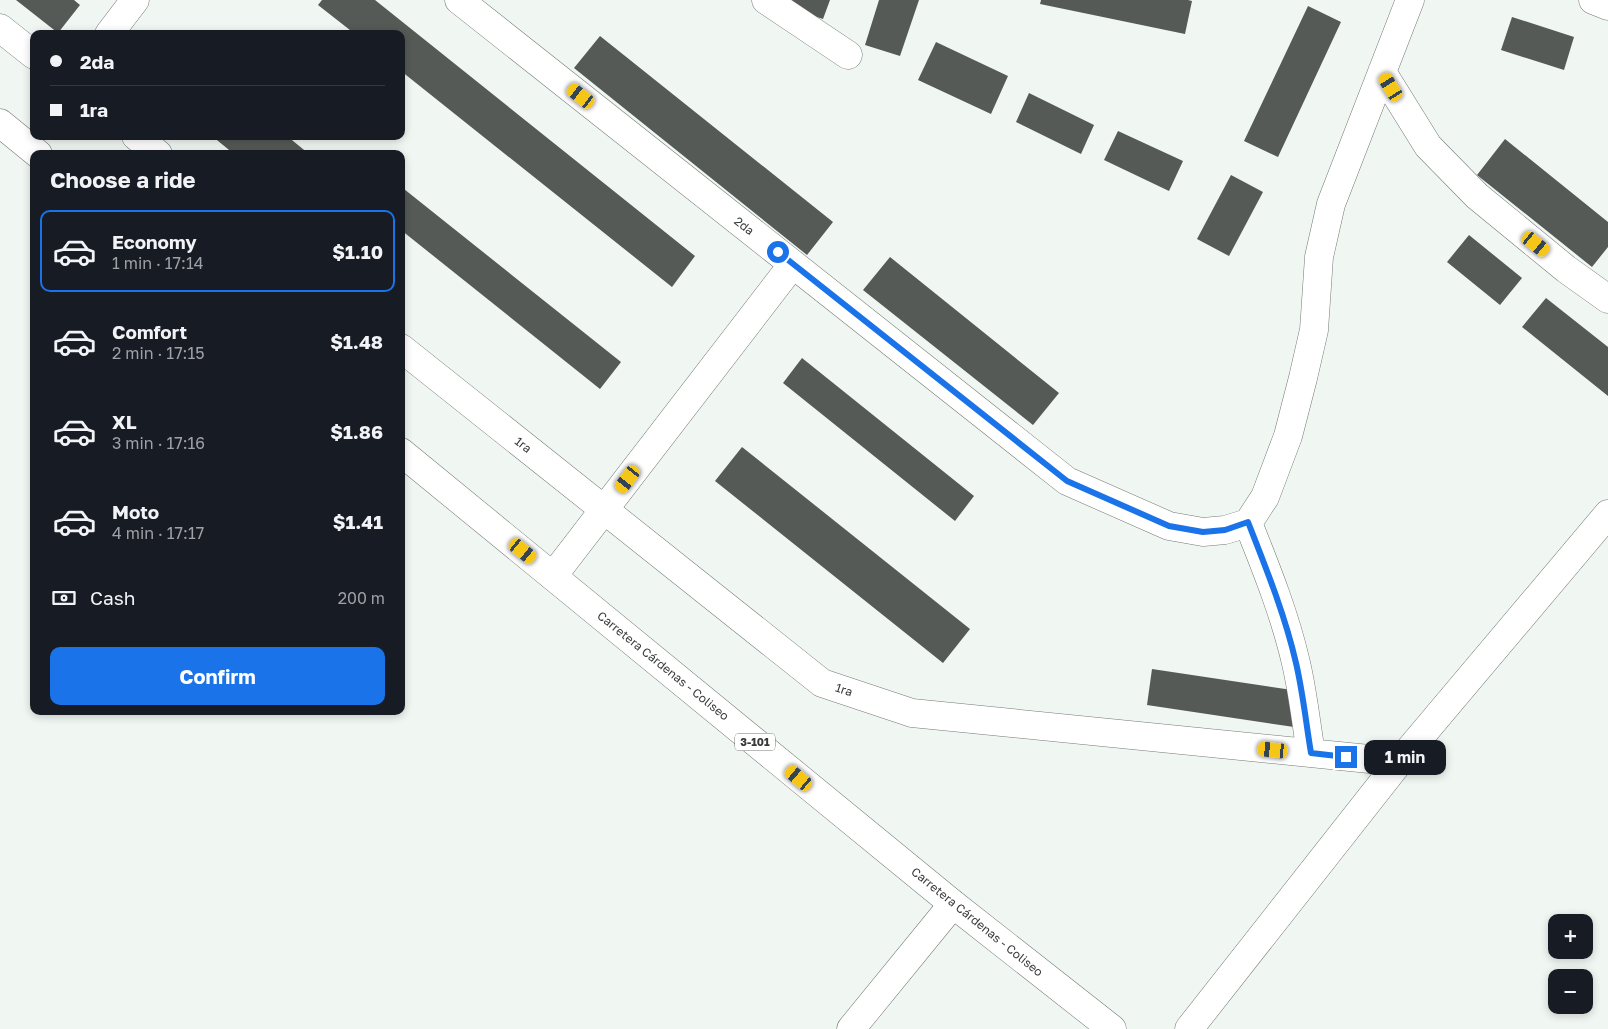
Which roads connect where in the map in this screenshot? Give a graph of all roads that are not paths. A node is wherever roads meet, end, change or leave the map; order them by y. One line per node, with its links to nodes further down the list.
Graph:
1 (135, 0): 8 (street)
2 (459, 0): 16 (street, 2da)
3 (766, 0): 10 (street)
4 (1410, 0): 11 (street)
5 (1593, 0): 6 (street)
6 (1608, 6)
7 (0, 28): 9 (street)
8 (112, 30)
9 (30, 52)
10 (848, 55)
11 (1382, 72): 17 (street); 22 (street)
12 (0, 123): 14 (street)
13 (141, 140): 15 (street)
14 (33, 150)
15 (153, 150)
16 (794, 264): 20 (street); 22 (street, 2da)
17 (1608, 299)
18 (405, 351): 20 (street, 1ra)
19 (405, 455): 23 (street, Carretera Cárdenas - Coliseo / 3-101)
20 (604, 510): 23 (street); 24 (street, 1ra)
21 (1608, 514): 25 (street)
22 (1248, 522): 24 (street)
23 (554, 576): 26 (street, Carretera Cárdenas - Coliseo / 3-101)
24 (1311, 753): 25 (street, 1ra)
25 (1399, 762): 29 (street)
26 (952, 904): 27 (street); 28 (street, Carretera Cárdenas - Coliseo / 3-101)
27 (851, 1029)
28 (1112, 1029)
29 (1189, 1029)

